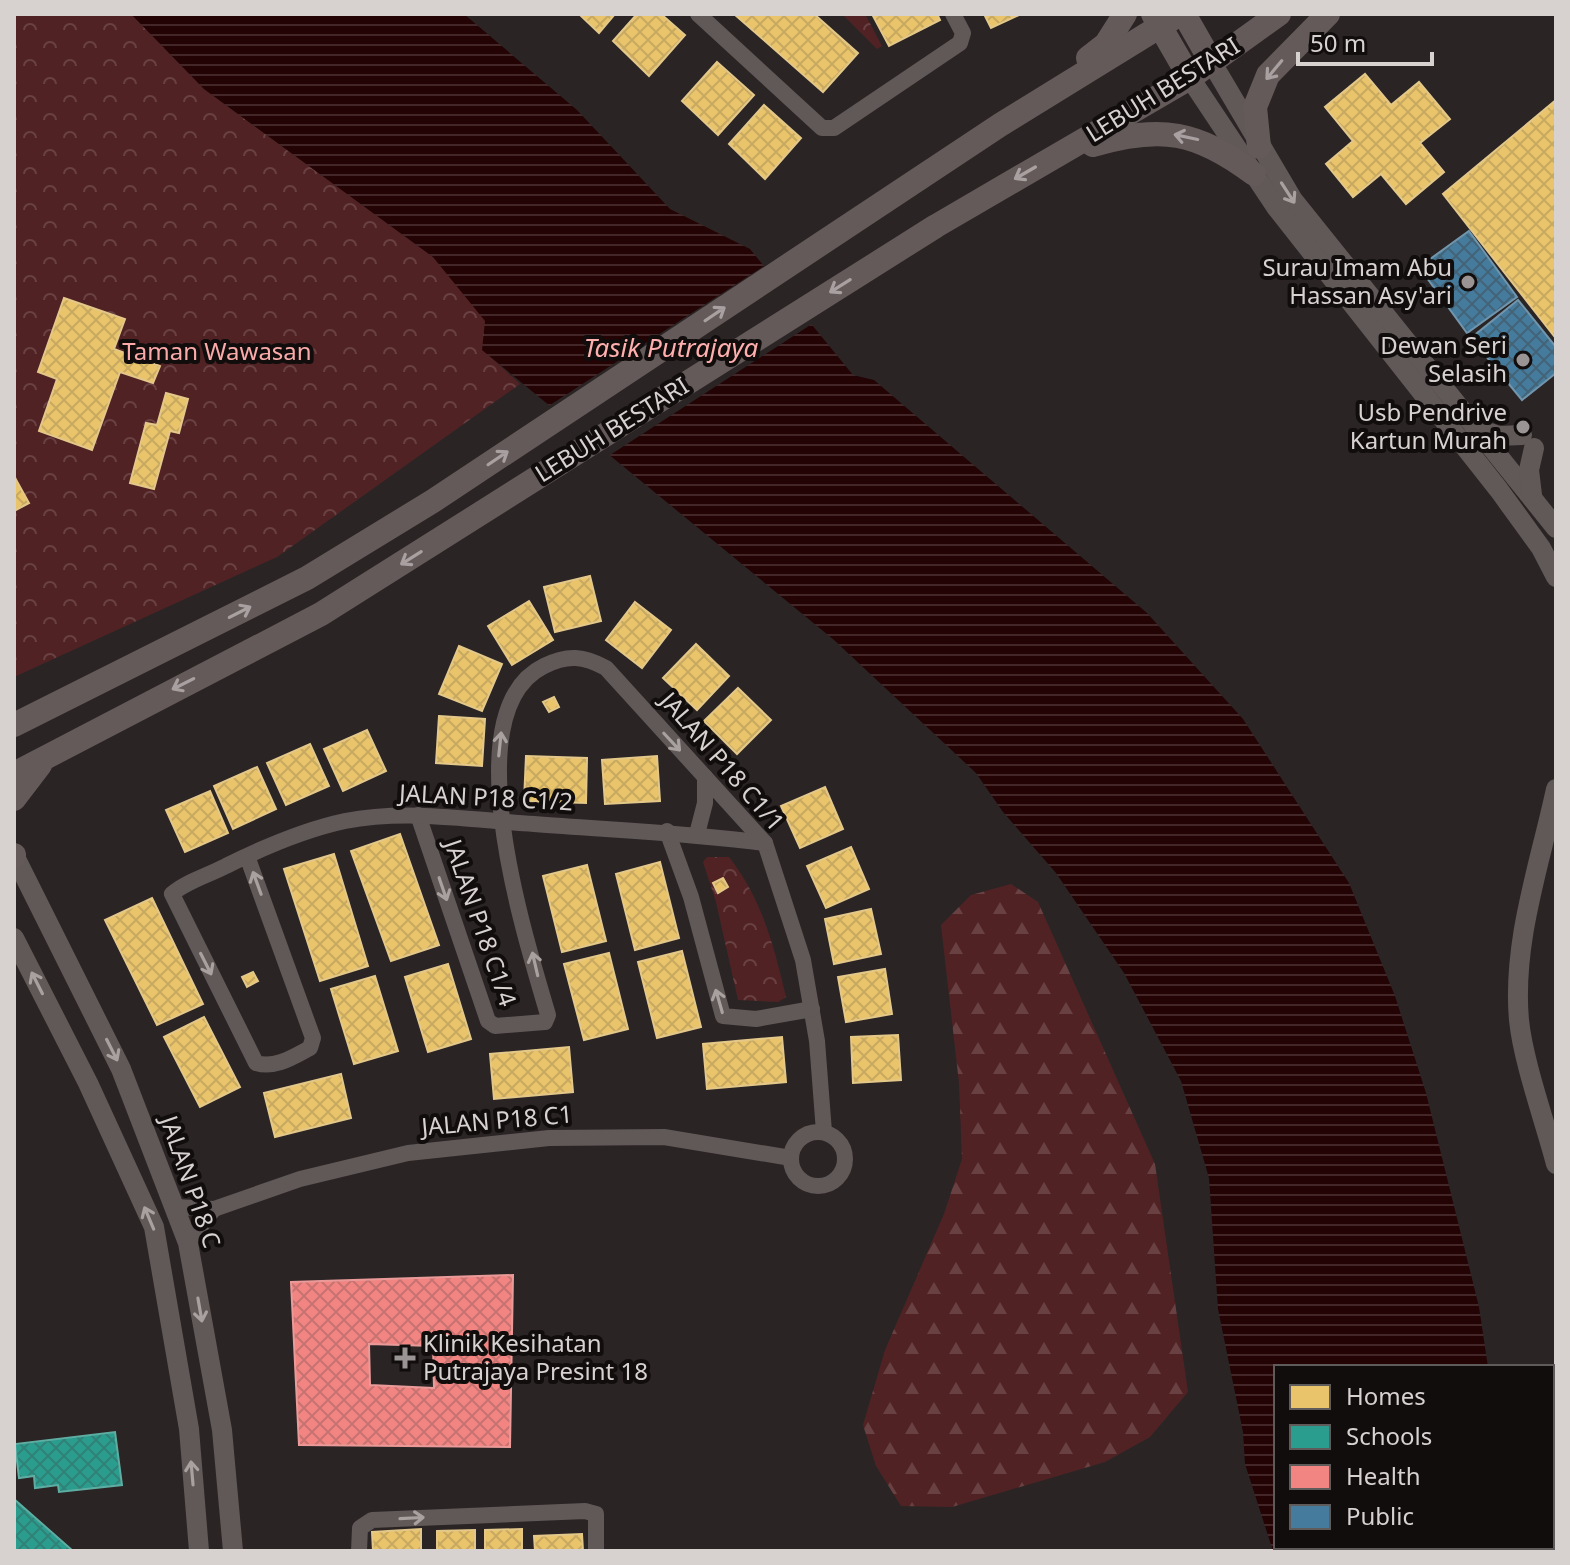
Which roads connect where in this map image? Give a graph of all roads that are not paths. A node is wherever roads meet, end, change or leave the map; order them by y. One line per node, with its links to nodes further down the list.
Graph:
1 (698, 14): 2 (street)
2 (953, 14)
3 (1125, 14): 9 (main road)
4 (1279, 14): 7 (main road, LEBUH BESTARI)
5 (1328, 14): 10 (main road, one-way to 10)
6 (1169, 17): 7 (main road); 8 (main road); 9 (main road, LEBUH BESTARI)
7 (1212, 63): 8 (main road, LEBUH BESTARI); 10 (street)
8 (1190, 78): 11 (main road, LEBUH BESTARI); 12 (street)
9 (1000, 125): 18 (main road, LEBUH BESTARI, one-way to 9)
10 (1259, 147): 13 (street, one-way to 13)
11 (1056, 155): 12 (main road, one-way to 11); 21 (main road, LEBUH BESTARI, one-way to 21)
12 (1254, 174): 14 (street)
13 (1475, 428): 14 (street); 15 (street)
14 (1495, 464): 15 (street); 17 (street)
15 (1532, 496): 16 (street)
16 (1556, 528)
17 (1556, 577)
18 (71, 698): 19 (main road); 20 (main road, LEBUH BESTARI)
19 (14, 710)
20 (14, 725)
21 (54, 753): 22 (main road, LEBUH BESTARI); 25 (main road)
22 (14, 774)
23 (705, 777): 27 (street, JALAN P18 C1/1, one-way to 23); 29 (street); 30 (street, JALAN P18 C1/1)
24 (1556, 789): 37 (street)
25 (14, 799)
26 (418, 815): 27 (street, JALAN P18 C1/2); 27 (street, JALAN P18 C1/4, one-way to 27); 32 (street, JALAN P18 C1/2)
27 (502, 822): 28 (street, JALAN P18 C1/2)
28 (667, 831): 29 (street, JALAN P18 C1/2); 34 (street, one-way to 28)
29 (697, 834): 30 (street, JALAN P18 C1/2)
30 (765, 843): 34 (street, JALAN P18 C1/1)
31 (14, 855): 38 (street, JALAN P18 C, one-way to 38)
32 (247, 856): 32 (street, JALAN P18 C1/2, one-way to 32)
33 (14, 938): 41 (street, JALAN P18 C, one-way to 33)
34 (812, 1009): 35 (street, JALAN P18 C1/1)
35 (824, 1132): 36 (street); 36 (street)
36 (791, 1158): 39 (street, JALAN P18 C1)
37 (1556, 1164)
38 (176, 1207): 39 (street, JALAN P18 C1); 40 (street, JALAN P18 C)
39 (214, 1209): 40 (street)
40 (188, 1243): 42 (street, JALAN P18 C, one-way to 42)
41 (199, 1551)
42 (233, 1551)
43 (359, 1551): 44 (street, one-way to 44)
44 (596, 1551)

